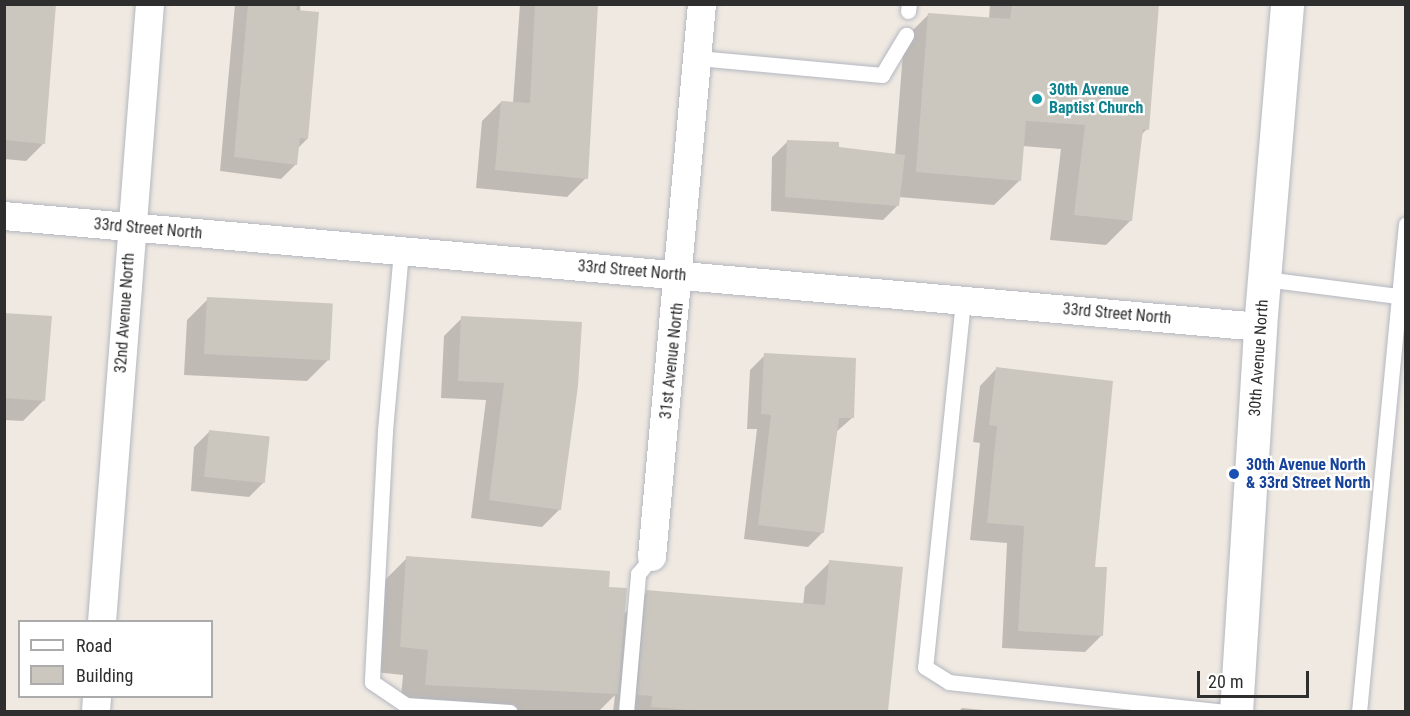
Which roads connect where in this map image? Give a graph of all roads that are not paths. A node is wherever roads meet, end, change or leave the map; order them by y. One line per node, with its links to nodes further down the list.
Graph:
1 (150, 4): 8 (street, 32nd Avenue North)
2 (702, 4): 5 (street, 31st Avenue North)
3 (1287, 4): 11 (street, 30th Avenue North)
4 (906, 35): 5 (lane)
5 (698, 58): 10 (street, 31st Avenue North)
6 (4, 216): 8 (street, 33rd Street North)
7 (1406, 224): 12 (lane)
8 (131, 227): 9 (street, 33rd Street North); 16 (street, 32nd Avenue North)
9 (401, 251): 10 (street, 33rd Street North); 17 (lane)
10 (680, 276): 13 (street, 33rd Street North); 15 (street, 31st Avenue North)
11 (1264, 279): 12 (lane); 14 (street, 30th Avenue North)
12 (1401, 296): 21 (lane)
13 (963, 301): 14 (street, 33rd Street North); 19 (lane)
14 (1260, 327): 20 (street, 30th Avenue North)
15 (652, 557): 18 (lane, 31st Avenue North)
16 (102, 620)
17 (510, 711)
18 (626, 711)
19 (1227, 711)
20 (1236, 711)
21 (1359, 711)

